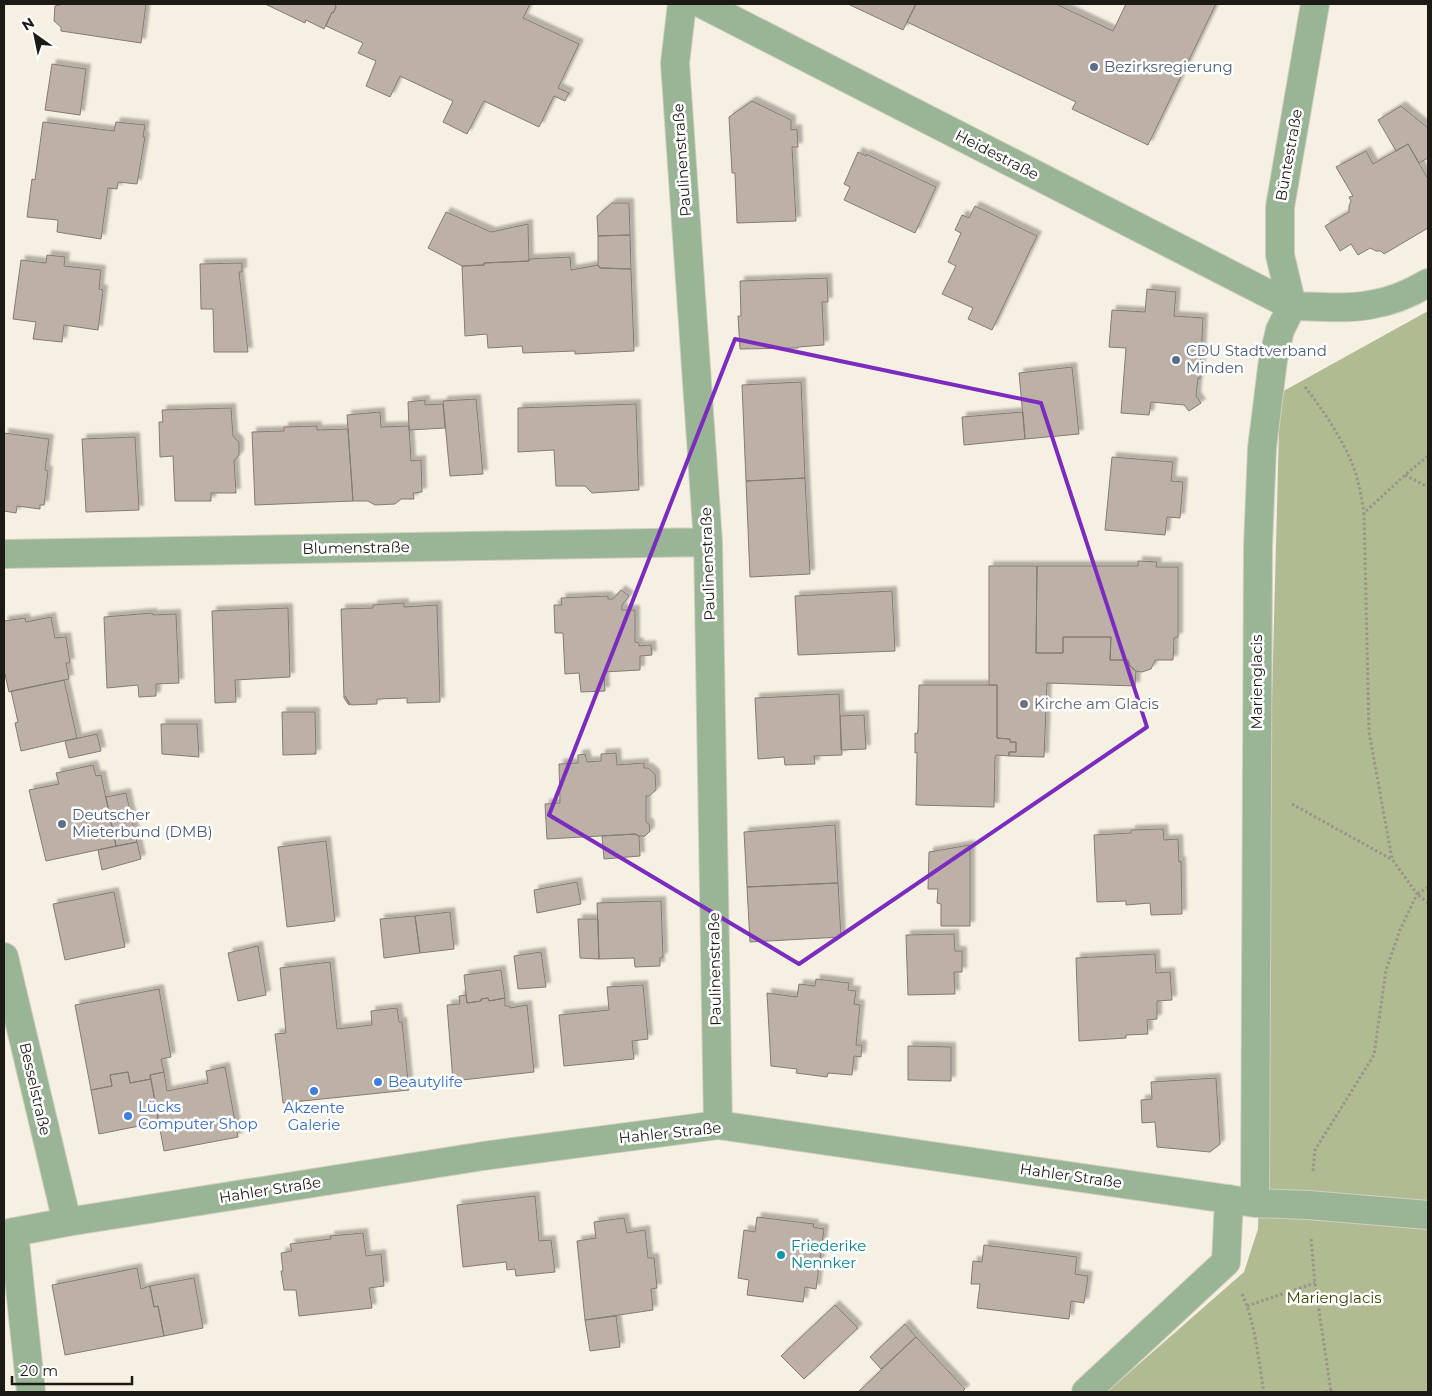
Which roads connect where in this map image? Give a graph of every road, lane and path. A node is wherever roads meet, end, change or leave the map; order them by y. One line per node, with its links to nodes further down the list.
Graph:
1 (682, 4): 11 (street, Paulinenstraße)
2 (702, 4): 5 (street, Heidestraße)
3 (1315, 4): 5 (street, Büntestraße)
4 (1428, 284): 5 (street)
5 (1292, 306): 6 (street, Marienglacis)
6 (1273, 360): 10 (path); 13 (street, Marienglacis)
7 (1428, 456): 8 (path)
8 (1405, 475): 9 (path); 10 (path)
9 (1428, 487)
10 (1364, 513): 14 (path)
11 (708, 542): 12 (street, Blumenstraße); 19 (street, Paulinenstraße)
12 (4, 554)
13 (1257, 785): 14 (path); 21 (street, Marienglacis)
14 (1392, 859): 16 (path)
15 (1428, 887): 16 (path)
16 (1417, 894): 17 (path); 22 (path)
17 (1428, 903)
18 (4, 957): 24 (street, Besselstraße)
19 (718, 1125): 20 (street, Hahler Straße); 24 (street, Hahler Straße)
20 (1229, 1199): 21 (street, Hahler Straße); 26 (street)
21 (1256, 1203): 22 (street, Hahler Straße)
22 (1308, 1205): 23 (street, Hahler Straße); 27 (path)
23 (1428, 1215)
24 (68, 1222): 25 (street, Hahler Straße)
25 (9, 1233): 29 (street)
26 (1226, 1262): 28 (path); 30 (street)
27 (1315, 1283): 28 (path); 33 (path)
28 (1247, 1306): 31 (path)
29 (31, 1392)
30 (1086, 1392)
31 (1264, 1392)
32 (1325, 1392): 33 (path)
33 (1330, 1392): 34 (path)
34 (1336, 1392)

